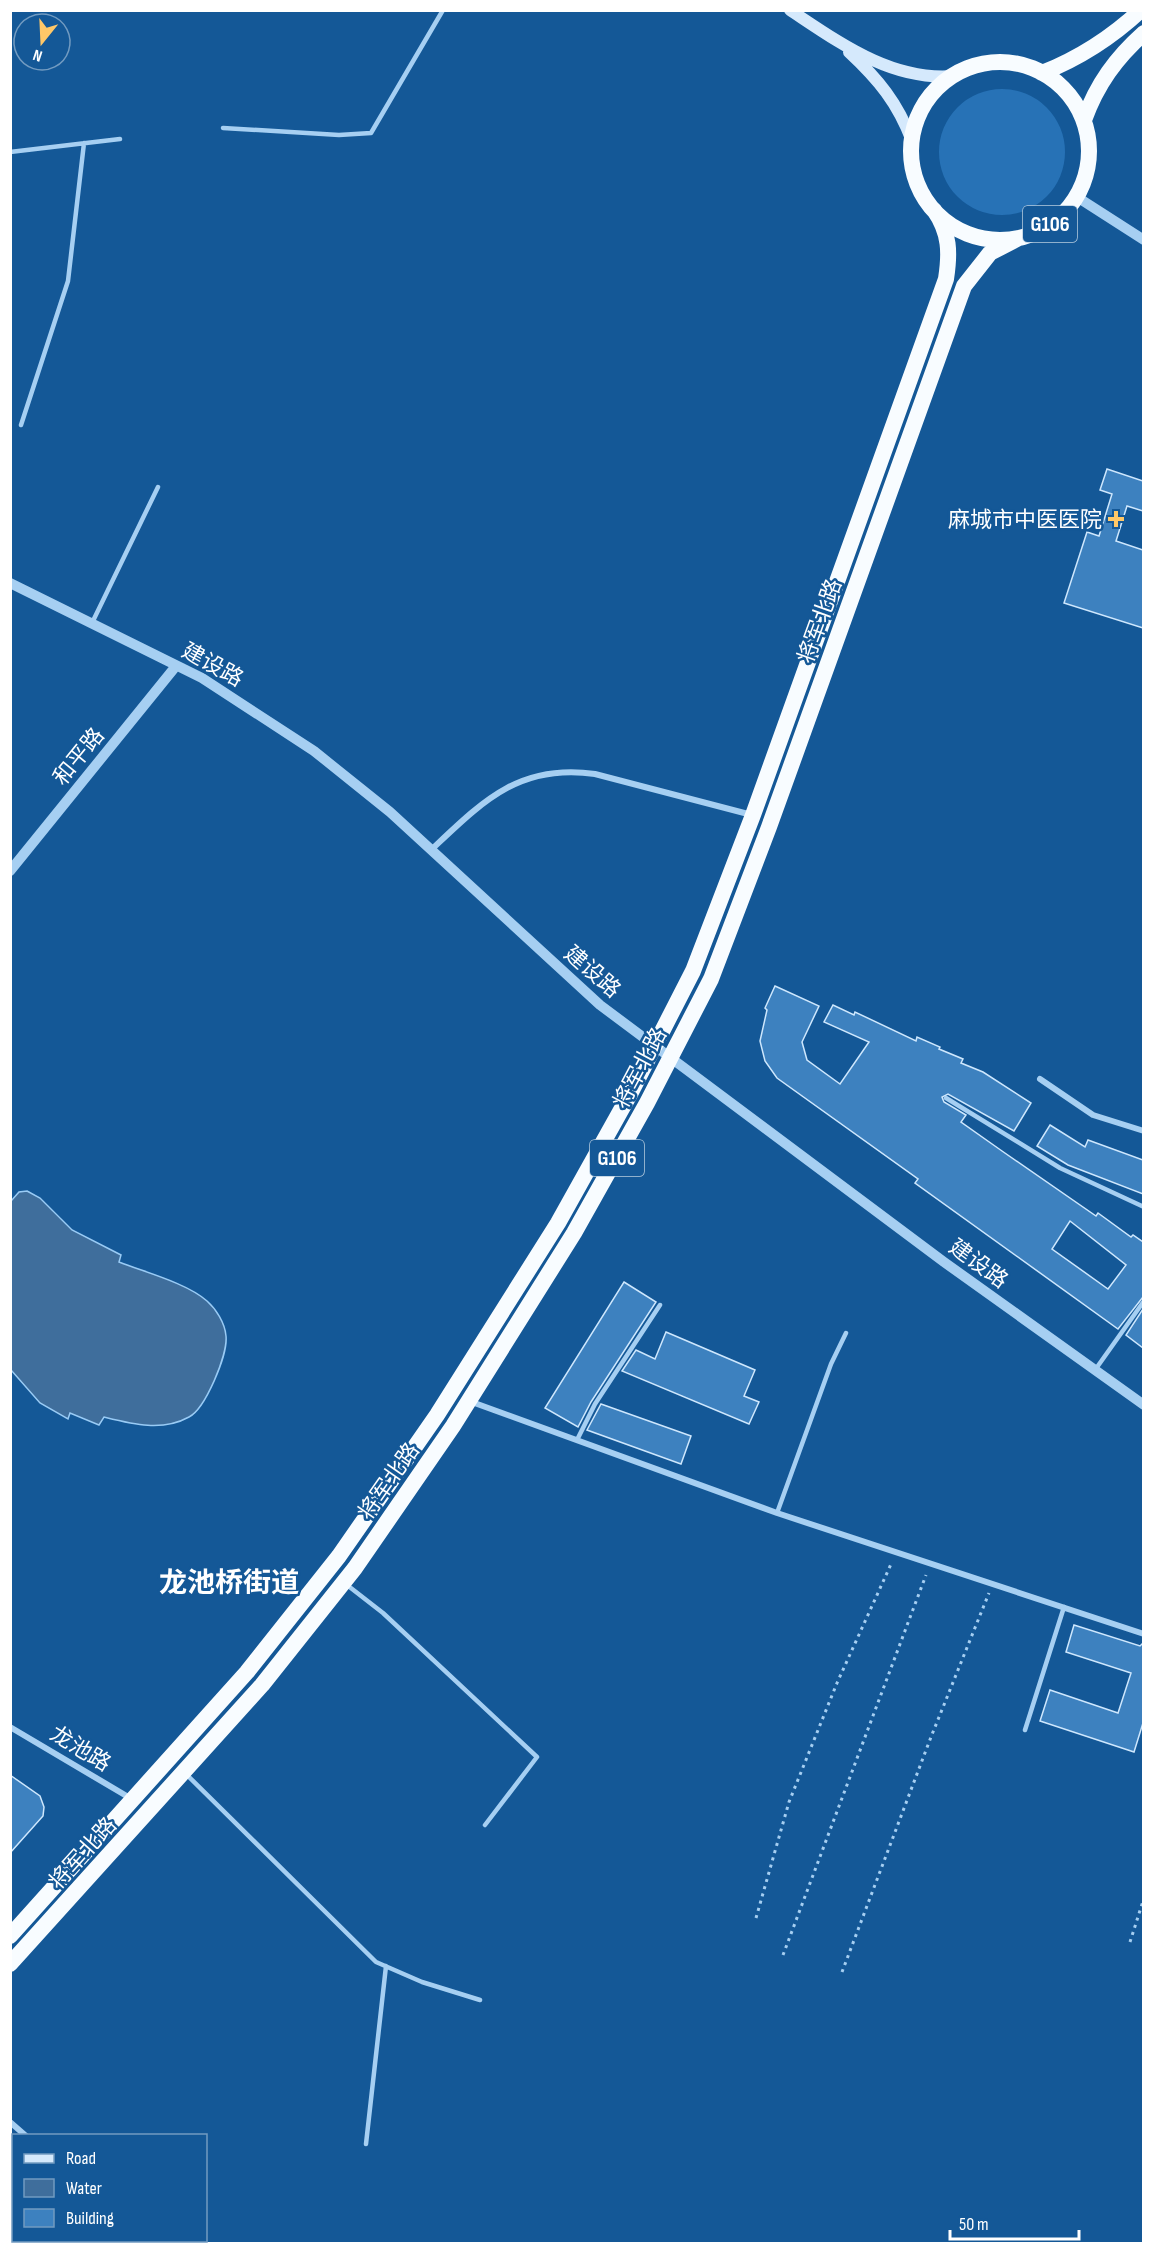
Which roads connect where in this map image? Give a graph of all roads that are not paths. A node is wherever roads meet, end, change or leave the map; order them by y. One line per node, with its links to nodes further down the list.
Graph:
1 (443, 10): 9 (lane)
2 (790, 10): 5 (main road)
3 (1141, 10): 6 (highway)
4 (1143, 33): 8 (highway)
5 (837, 41): 7 (main road); 11 (main road)
6 (1042, 73): 7 (highway, G106); 8 (highway, G106)
7 (953, 76): 11 (highway, G106)
8 (1084, 120): 14 (highway, G106)
9 (223, 128)
10 (120, 140): 12 (lane)
11 (912, 141): 15 (highway, G106)
12 (84, 143): 13 (lane); 18 (lane)
13 (10, 152)
14 (1077, 197): 16 (highway, G106); 17 (street)
15 (934, 210): 16 (highway, G106); 23 (highway, 将军北路 / G106)
16 (1017, 239): 27 (highway, 将军北路 / G106)
17 (1143, 240)
18 (21, 425)
19 (158, 487): 21 (lane)
20 (10, 583): 21 (street, 建设路)
21 (92, 623): 22 (street, 建设路)
22 (176, 666): 24 (street, 建设路); 25 (street, 和平路)
23 (753, 815): 24 (street); 26 (highway, 将军北路 / G106)
24 (431, 850): 26 (street, 建设路)
25 (10, 871)
26 (655, 1046): 27 (street, 建设路); 46 (highway, 将军北路 / G106)
27 (670, 1058): 35 (street, 建设路); 36 (highway, 将军北路 / G106)
28 (1040, 1079): 30 (street)
29 (946, 1098): 31 (lane)
30 (1143, 1131)
31 (1143, 1208)
32 (1143, 1301): 35 (lane)
33 (660, 1305): 38 (lane)
34 (846, 1333): 39 (lane)
35 (1095, 1370): 37 (street, 建设路)
36 (469, 1401): 38 (street); 40 (highway, 将军北路 / G106)
37 (1143, 1405)
38 (577, 1440): 39 (street)
39 (777, 1513): 41 (street)
40 (344, 1582): 45 (highway, 将军北路 / G106); 47 (lane)
41 (1064, 1607): 42 (street); 44 (lane)
42 (1143, 1634)
43 (10, 1727): 46 (street, 龙池路)
44 (1025, 1730)
45 (184, 1772): 49 (highway, 将军北路 / G106); 50 (lane)
46 (133, 1800): 48 (highway, 将军北路 / G106)
47 (485, 1825)
48 (10, 1936)
49 (10, 1964)
50 (386, 1966): 51 (lane); 56 (lane)
51 (480, 2000)
52 (10, 2122): 53 (street)
53 (17, 2127): 54 (lane); 55 (street)
54 (10, 2134)
55 (24, 2134)
56 (366, 2144)

